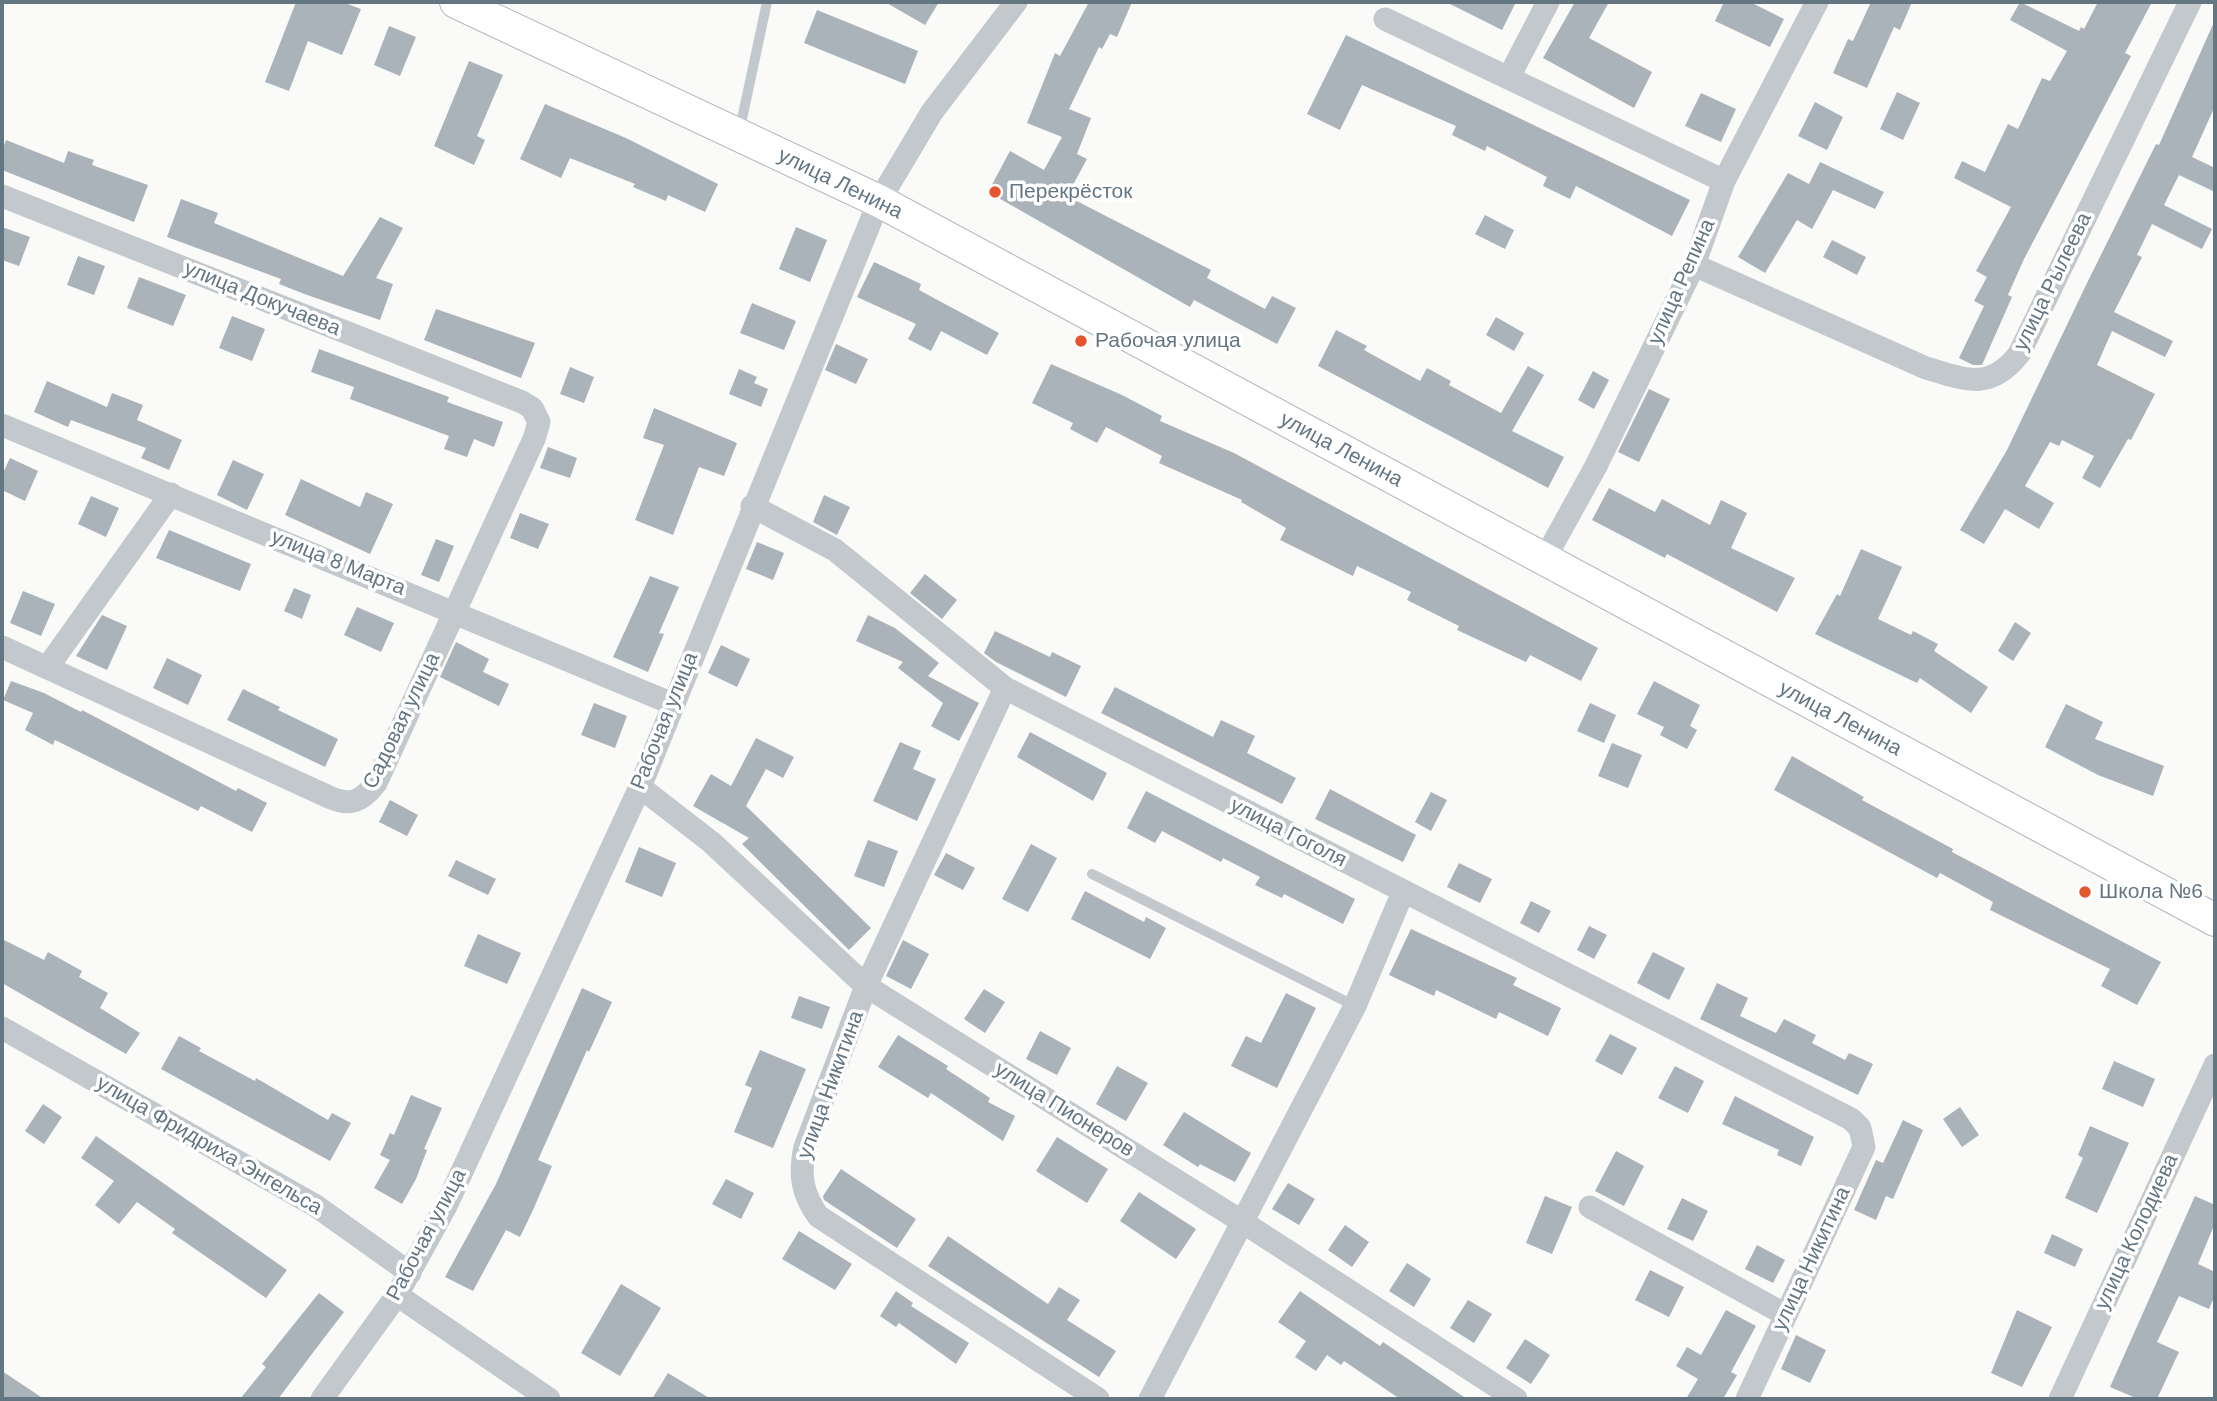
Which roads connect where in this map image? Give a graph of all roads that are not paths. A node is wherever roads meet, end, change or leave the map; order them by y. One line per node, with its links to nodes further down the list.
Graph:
1 (456, 2): 9 (street, улица Ленина)
2 (767, 2): 9 (lane)
3 (1016, 2): 12 (street, Рабочая улица)
4 (1548, 2): 8 (street)
5 (1817, 2): 10 (street, улица Репина)
6 (2190, 2): 13 (street, улица Рылеева)
7 (1385, 19): 8 (street)
8 (1509, 77): 10 (street)
9 (739, 135): 12 (street, улица Ленина)
10 (1724, 181): 13 (street, улица Репина)
11 (2, 196): 14 (street, улица Докучаева)
12 (878, 201): 17 (street, Рабочая улица); 18 (street, улица Ленина)
13 (1694, 265): 18 (street, улица Репина)
14 (522, 402): 19 (street, Садовая улица)
15 (2, 425): 16 (street, улица 8 Марта)
16 (171, 494): 19 (street, улица 8 Марта); 21 (street)
17 (752, 506): 22 (street, улица Гоголя); 23 (street, Рабочая улица)
18 (1544, 560): 27 (street, улица Ленина)
19 (455, 611): 21 (street, Садовая улица); 23 (street, улица 8 Марта)
20 (2, 647): 21 (street, Садовая улица)
21 (47, 667)
22 (1004, 688): 26 (street, улица Гоголя); 28 (street, улица Никитина)
23 (673, 704): 24 (street, Рабочая улица)
24 (640, 787): 28 (street, улица Пионеров); 35 (street, Рабочая улица)
25 (1092, 874): 29 (lane)
26 (1403, 892): 29 (street); 32 (street, улица Гоголя)
27 (2215, 920)
28 (866, 986): 34 (street, улица Пионеров); 40 (street, улица Никитина)
29 (1355, 1006): 34 (street)
30 (2, 1028): 35 (street, улица Фридриха Энгельса)
31 (2215, 1065): 44 (street, улица Колодиева)
32 (1851, 1119): 37 (street, улица Никитина)
33 (1590, 1207): 37 (street)
34 (1241, 1221): 41 (street); 42 (street, улица Пионеров)
35 (410, 1273): 36 (street, Рабочая улица)
36 (397, 1295): 38 (street, Рабочая улица); 39 (street)
37 (1786, 1315): 43 (street, улица Никитина)
38 (322, 1399)
39 (549, 1399)
40 (1098, 1399)
41 (1150, 1399)
42 (1516, 1399)
43 (1747, 1399)
44 (2060, 1399)

